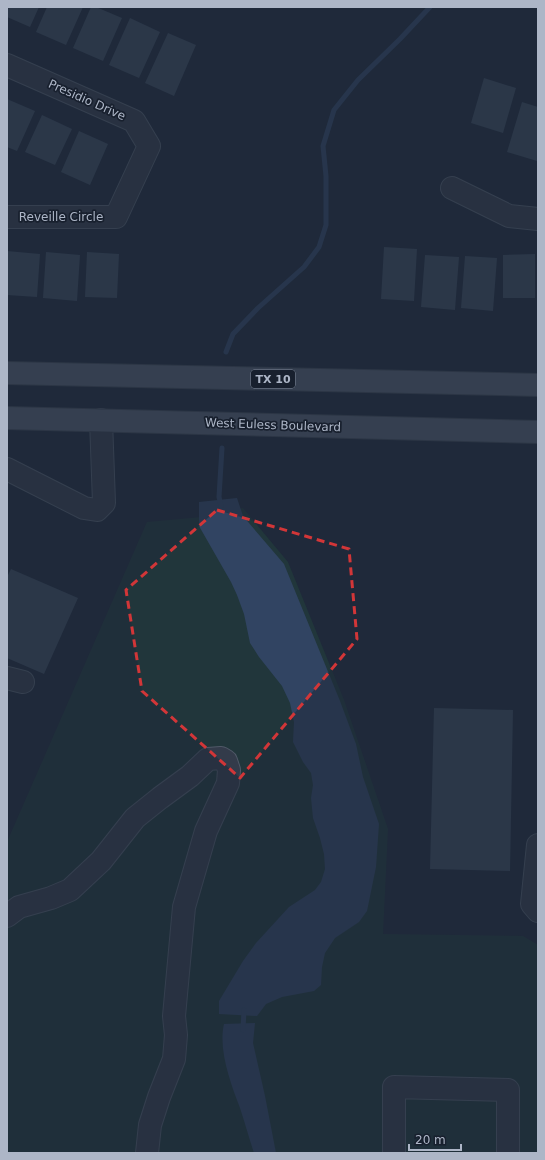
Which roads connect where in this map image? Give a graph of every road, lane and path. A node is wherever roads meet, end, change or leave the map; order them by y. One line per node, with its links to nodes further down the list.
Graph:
1 (7, 65): 4 (street, Presidio Drive)
2 (452, 188): 5 (street)
3 (7, 217): 4 (street, Reveille Circle)
4 (116, 217)
5 (538, 219)
6 (7, 373): 7 (main road, TX 10)
7 (538, 385)
8 (7, 418): 9 (main road, West Euless Boulevard)
9 (101, 420): 10 (main road, West Euless Boulevard); 11 (street)
10 (538, 432)
11 (7, 469)
12 (538, 845): 13 (street)
13 (538, 911)
14 (7, 916): 15 (street)
15 (147, 1153)
16 (394, 1153): 17 (street)
17 (508, 1153)

